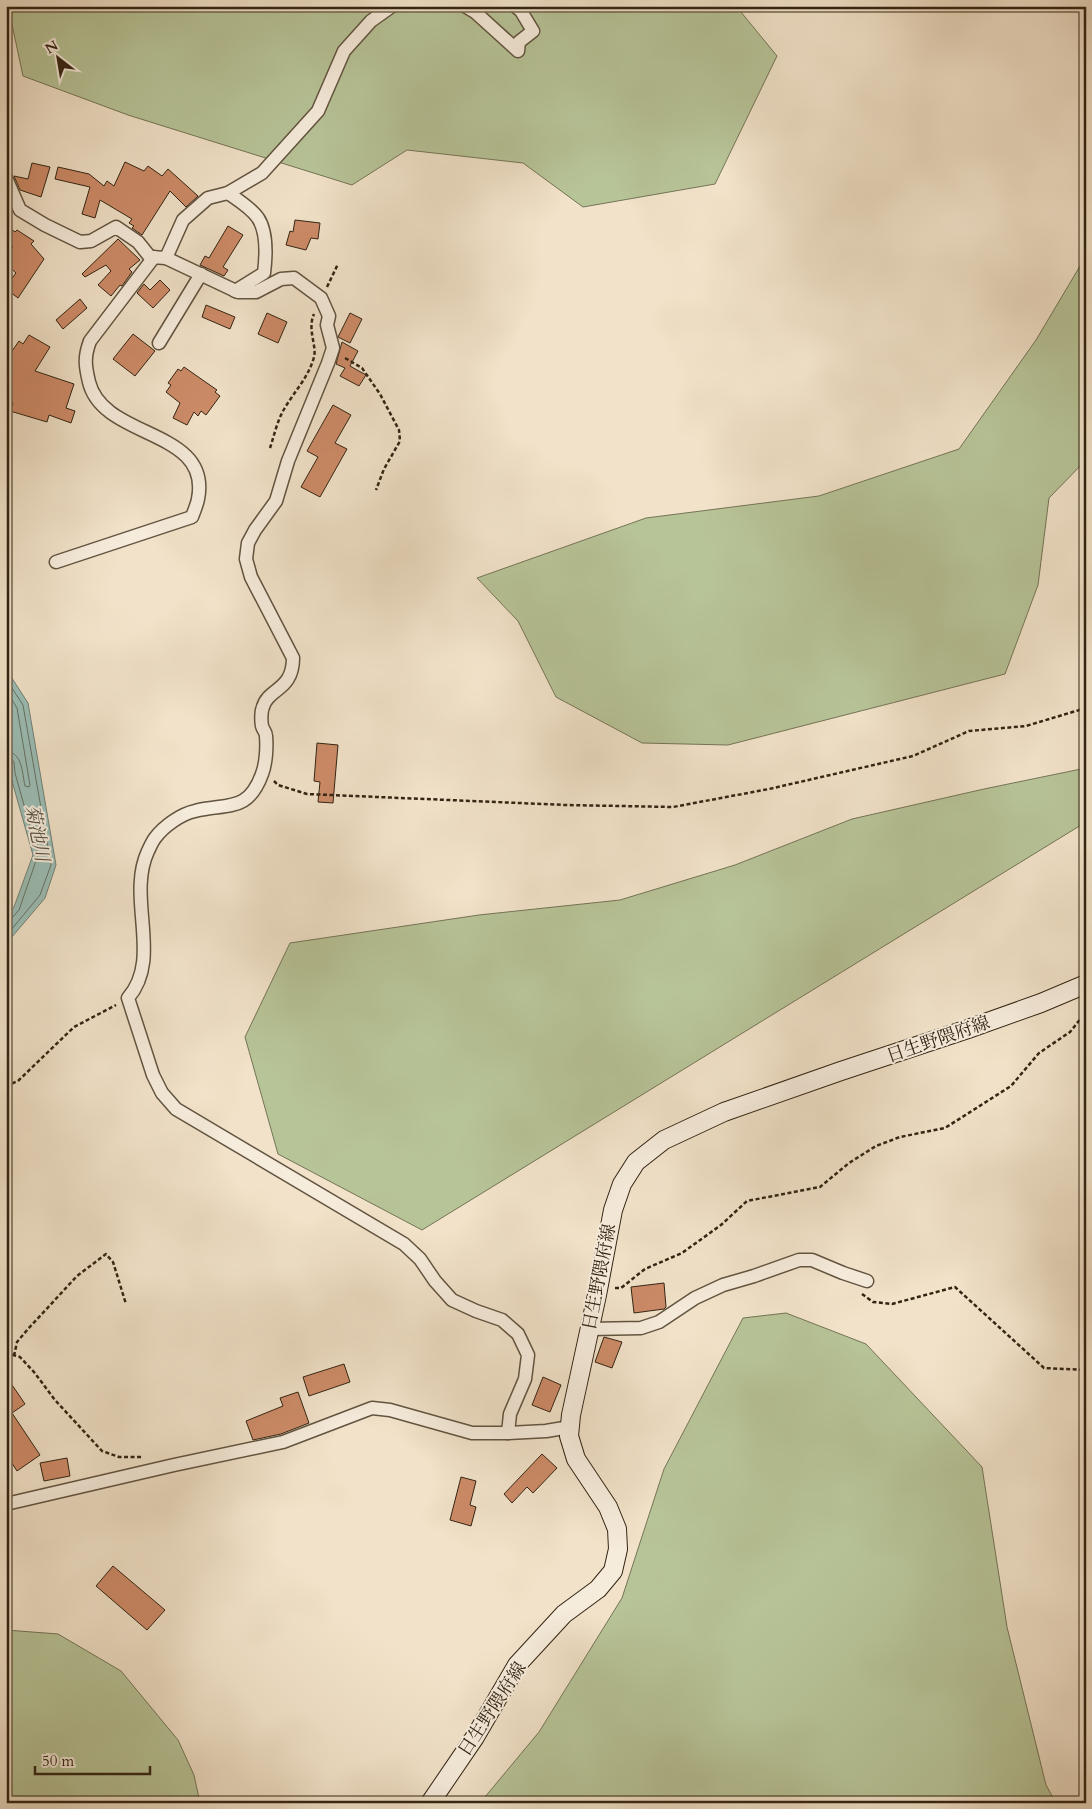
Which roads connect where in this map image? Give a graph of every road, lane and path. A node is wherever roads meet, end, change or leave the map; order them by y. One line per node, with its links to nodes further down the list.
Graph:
1 (392, 6): 5 (street)
2 (465, 6): 3 (street)
3 (514, 6)
4 (6, 178): 6 (street)
5 (228, 193): 6 (street); 9 (street)
6 (160, 257): 8 (street); 15 (street)
7 (338, 264): 10 (path)
8 (201, 274): 9 (street); 11 (street)
9 (235, 291): 10 (street)
10 (321, 298): 12 (street); 13 (path)
11 (160, 344)
12 (332, 352): 14 (path); 17 (street)
13 (270, 448)
14 (376, 490)
15 (56, 562)
16 (1086, 708): 17 (path)
17 (263, 772): 19 (street)
18 (1086, 984): 24 (main road, 日生野隈府線)
19 (128, 998): 21 (path); 31 (street)
20 (1086, 1012): 24 (path)
21 (6, 1086)
22 (843, 1273): 23 (street); 26 (street); 29 (path)
23 (867, 1281)
24 (599, 1286): 26 (main road, 日生野隈府線)
25 (126, 1304): 28 (path)
26 (590, 1329): 30 (main road, 日生野隈府線)
27 (6, 1353): 28 (path)
28 (14, 1356): 32 (path)
29 (1086, 1370)
30 (570, 1427): 31 (street); 34 (main road, 日生野隈府線)
31 (508, 1433): 33 (street)
32 (145, 1457)
33 (6, 1504)
34 (430, 1803)

